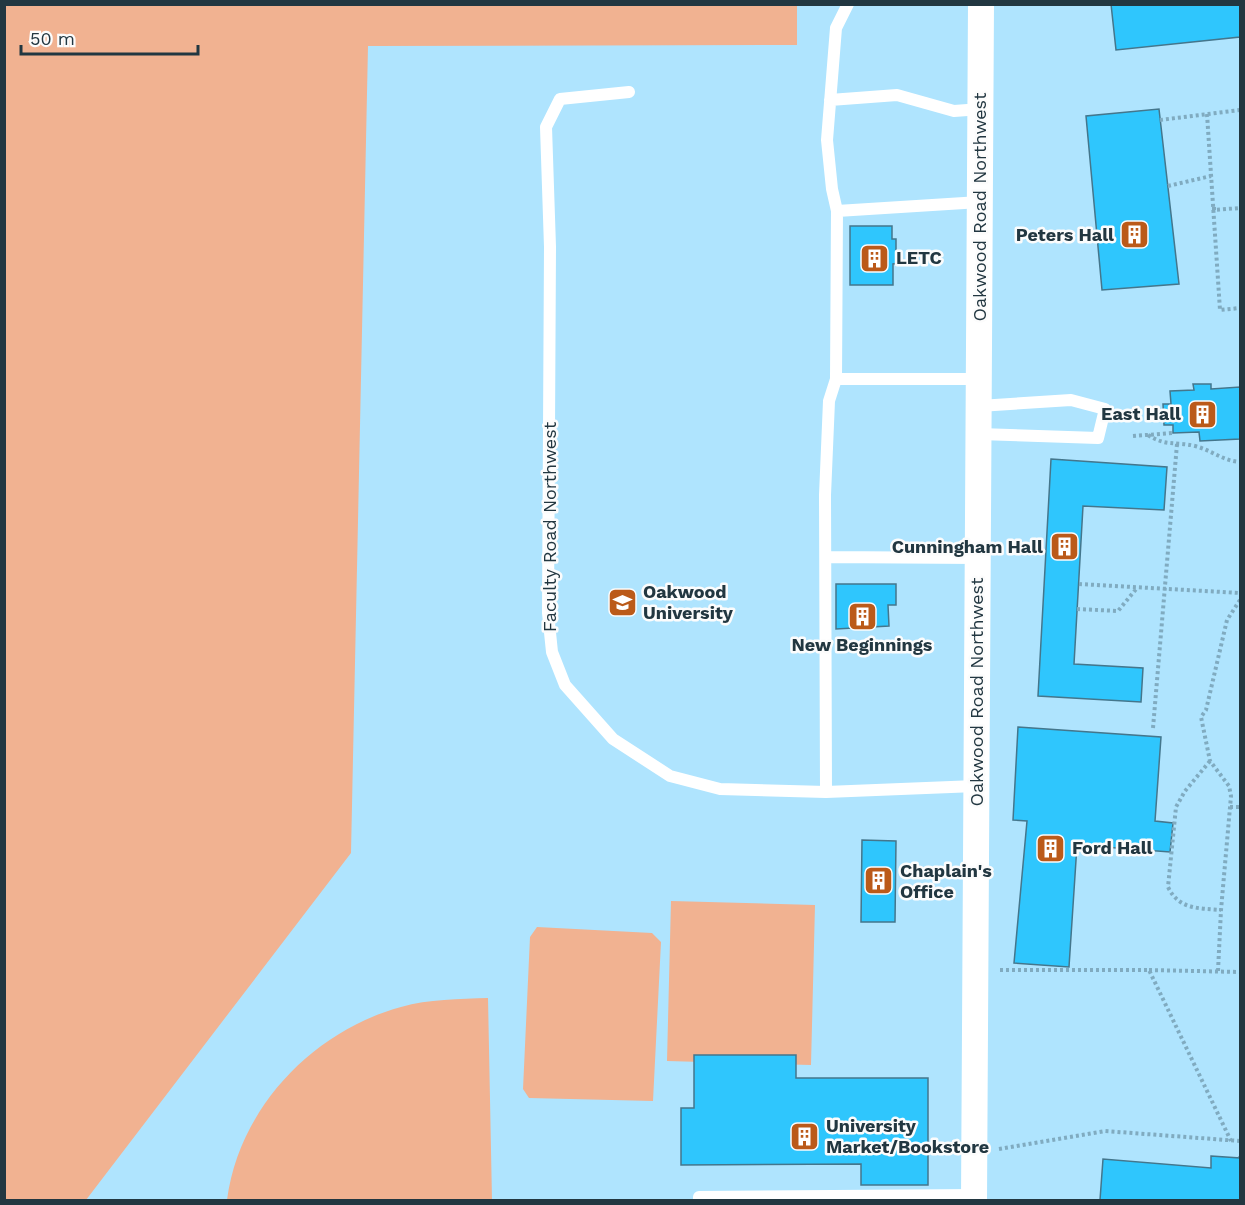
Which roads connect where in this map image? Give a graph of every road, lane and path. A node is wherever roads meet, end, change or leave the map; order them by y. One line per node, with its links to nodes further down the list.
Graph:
1 (848, 4): 4 (lane)
2 (981, 4): 5 (street, Oakwood Road Northwest)
3 (629, 92): 36 (lane, Faculty Road Northwest)
4 (830, 100): 5 (lane); 14 (lane)
5 (981, 109): 11 (street, Oakwood Road Northwest)
6 (1240, 110): 7 (path)
7 (1207, 114): 8 (path); 9 (path)
8 (1160, 120)
9 (1211, 175): 10 (path); 13 (path)
10 (1168, 186)
11 (980, 202): 14 (lane); 17 (street, Oakwood Road Northwest)
12 (1240, 208): 13 (path)
13 (1214, 210): 15 (path)
14 (837, 211): 16 (lane)
15 (1240, 308)
16 (836, 379): 17 (lane); 25 (lane)
17 (979, 379): 18 (street, Oakwood Road Northwest)
18 (979, 406): 20 (street, Oakwood Road Northwest); 20 (lane)
19 (1173, 433): 21 (path)
20 (979, 434): 26 (street, Oakwood Road Northwest)
21 (1148, 435): 22 (path); 23 (path)
22 (1133, 436)
23 (1177, 444): 24 (path); 29 (path)
24 (1240, 462)
25 (826, 557): 26 (lane); 36 (lane)
26 (978, 558): 35 (street, Oakwood Road Northwest)
27 (1079, 584): 28 (path)
28 (1138, 587): 29 (path); 32 (path)
29 (1165, 588): 30 (path); 33 (path)
30 (1240, 593)
31 (1240, 600): 34 (path)
32 (1077, 609)
33 (1152, 728)
34 (1210, 761): 37 (path); 39 (path)
35 (976, 786): 36 (lane, Faculty Road Northwest); 43 (street, Oakwood Road Northwest)
36 (826, 792)
37 (1230, 807): 38 (path); 39 (path)
38 (1240, 807)
39 (1221, 910): 41 (path)
40 (1149, 970): 41 (path); 43 (path); 44 (path)
41 (1218, 971): 42 (path)
42 (1240, 972)
43 (975, 983): 46 (street, Oakwood Road Northwest)
44 (1231, 1141): 45 (path); 46 (path)
45 (1240, 1141)
46 (974, 1162): 47 (street, Oakwood Road Northwest)
47 (974, 1198): 48 (lane)
48 (699, 1200)

